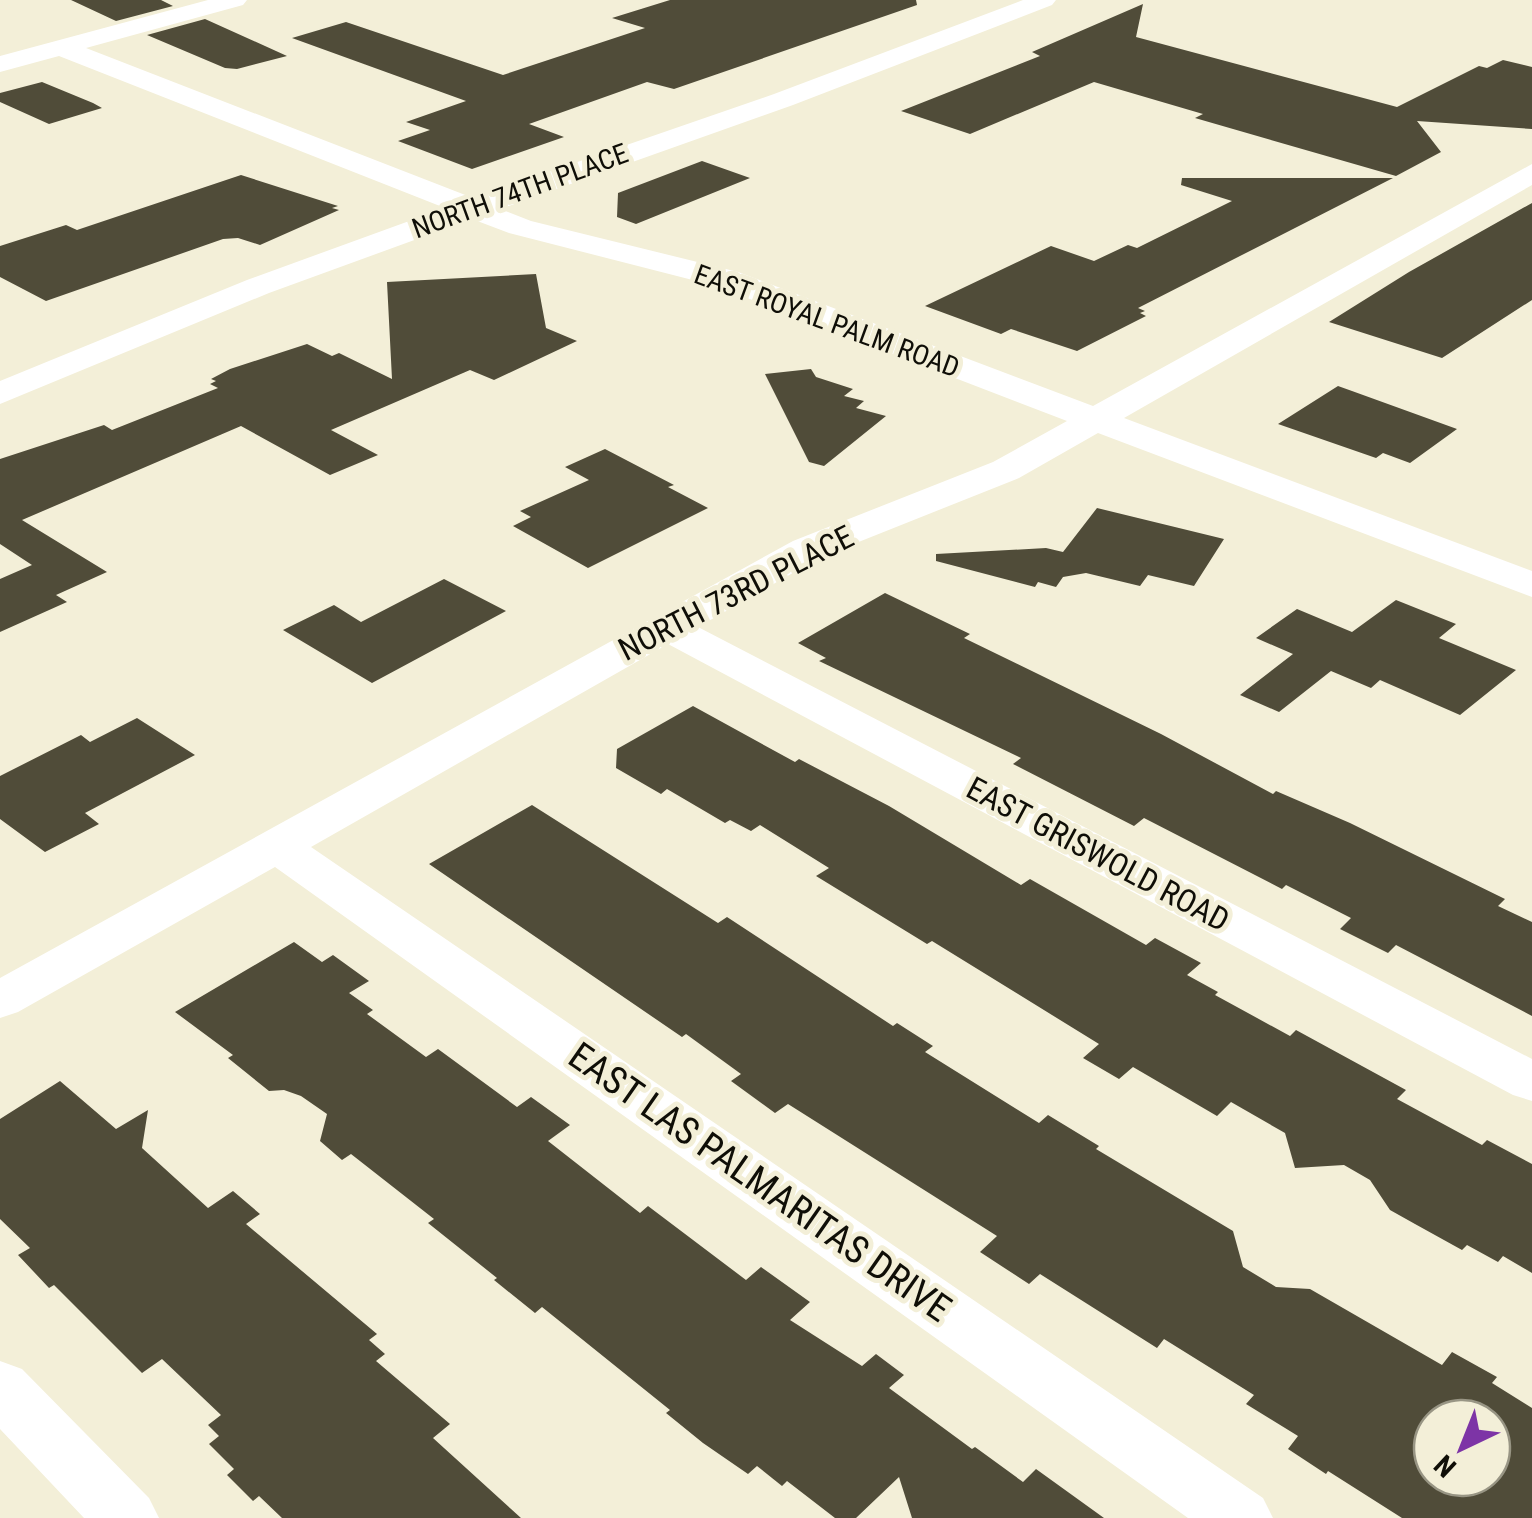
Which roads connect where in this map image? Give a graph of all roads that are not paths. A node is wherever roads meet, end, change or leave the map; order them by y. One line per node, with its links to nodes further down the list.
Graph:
1 (236, 0): 3 (street)
2 (1044, 0): 6 (street, NORTH 74TH PLACE)
3 (62, 48): 4 (street); 6 (street, EAST ROYAL PALM ROAD)
4 (0, 64)
5 (1532, 172): 8 (street, NORTH 73RD PLACE)
6 (468, 208): 7 (street, NORTH 74TH PLACE); 8 (street, EAST ROYAL PALM ROAD)
7 (0, 394)
8 (1096, 421): 9 (street, EAST ROYAL PALM ROAD); 10 (street, NORTH 73RD PLACE)
9 (1532, 585)
10 (665, 626): 11 (street, NORTH 73RD PLACE); 13 (street, EAST GRISWOLD ROAD)
11 (280, 846): 12 (street, NORTH 73RD PLACE); 16 (street, EAST LAS PALMARITAS DRIVE)
12 (0, 1000)
13 (1532, 1082)
14 (0, 1387): 15 (street)
15 (126, 1518)
16 (1240, 1518)

